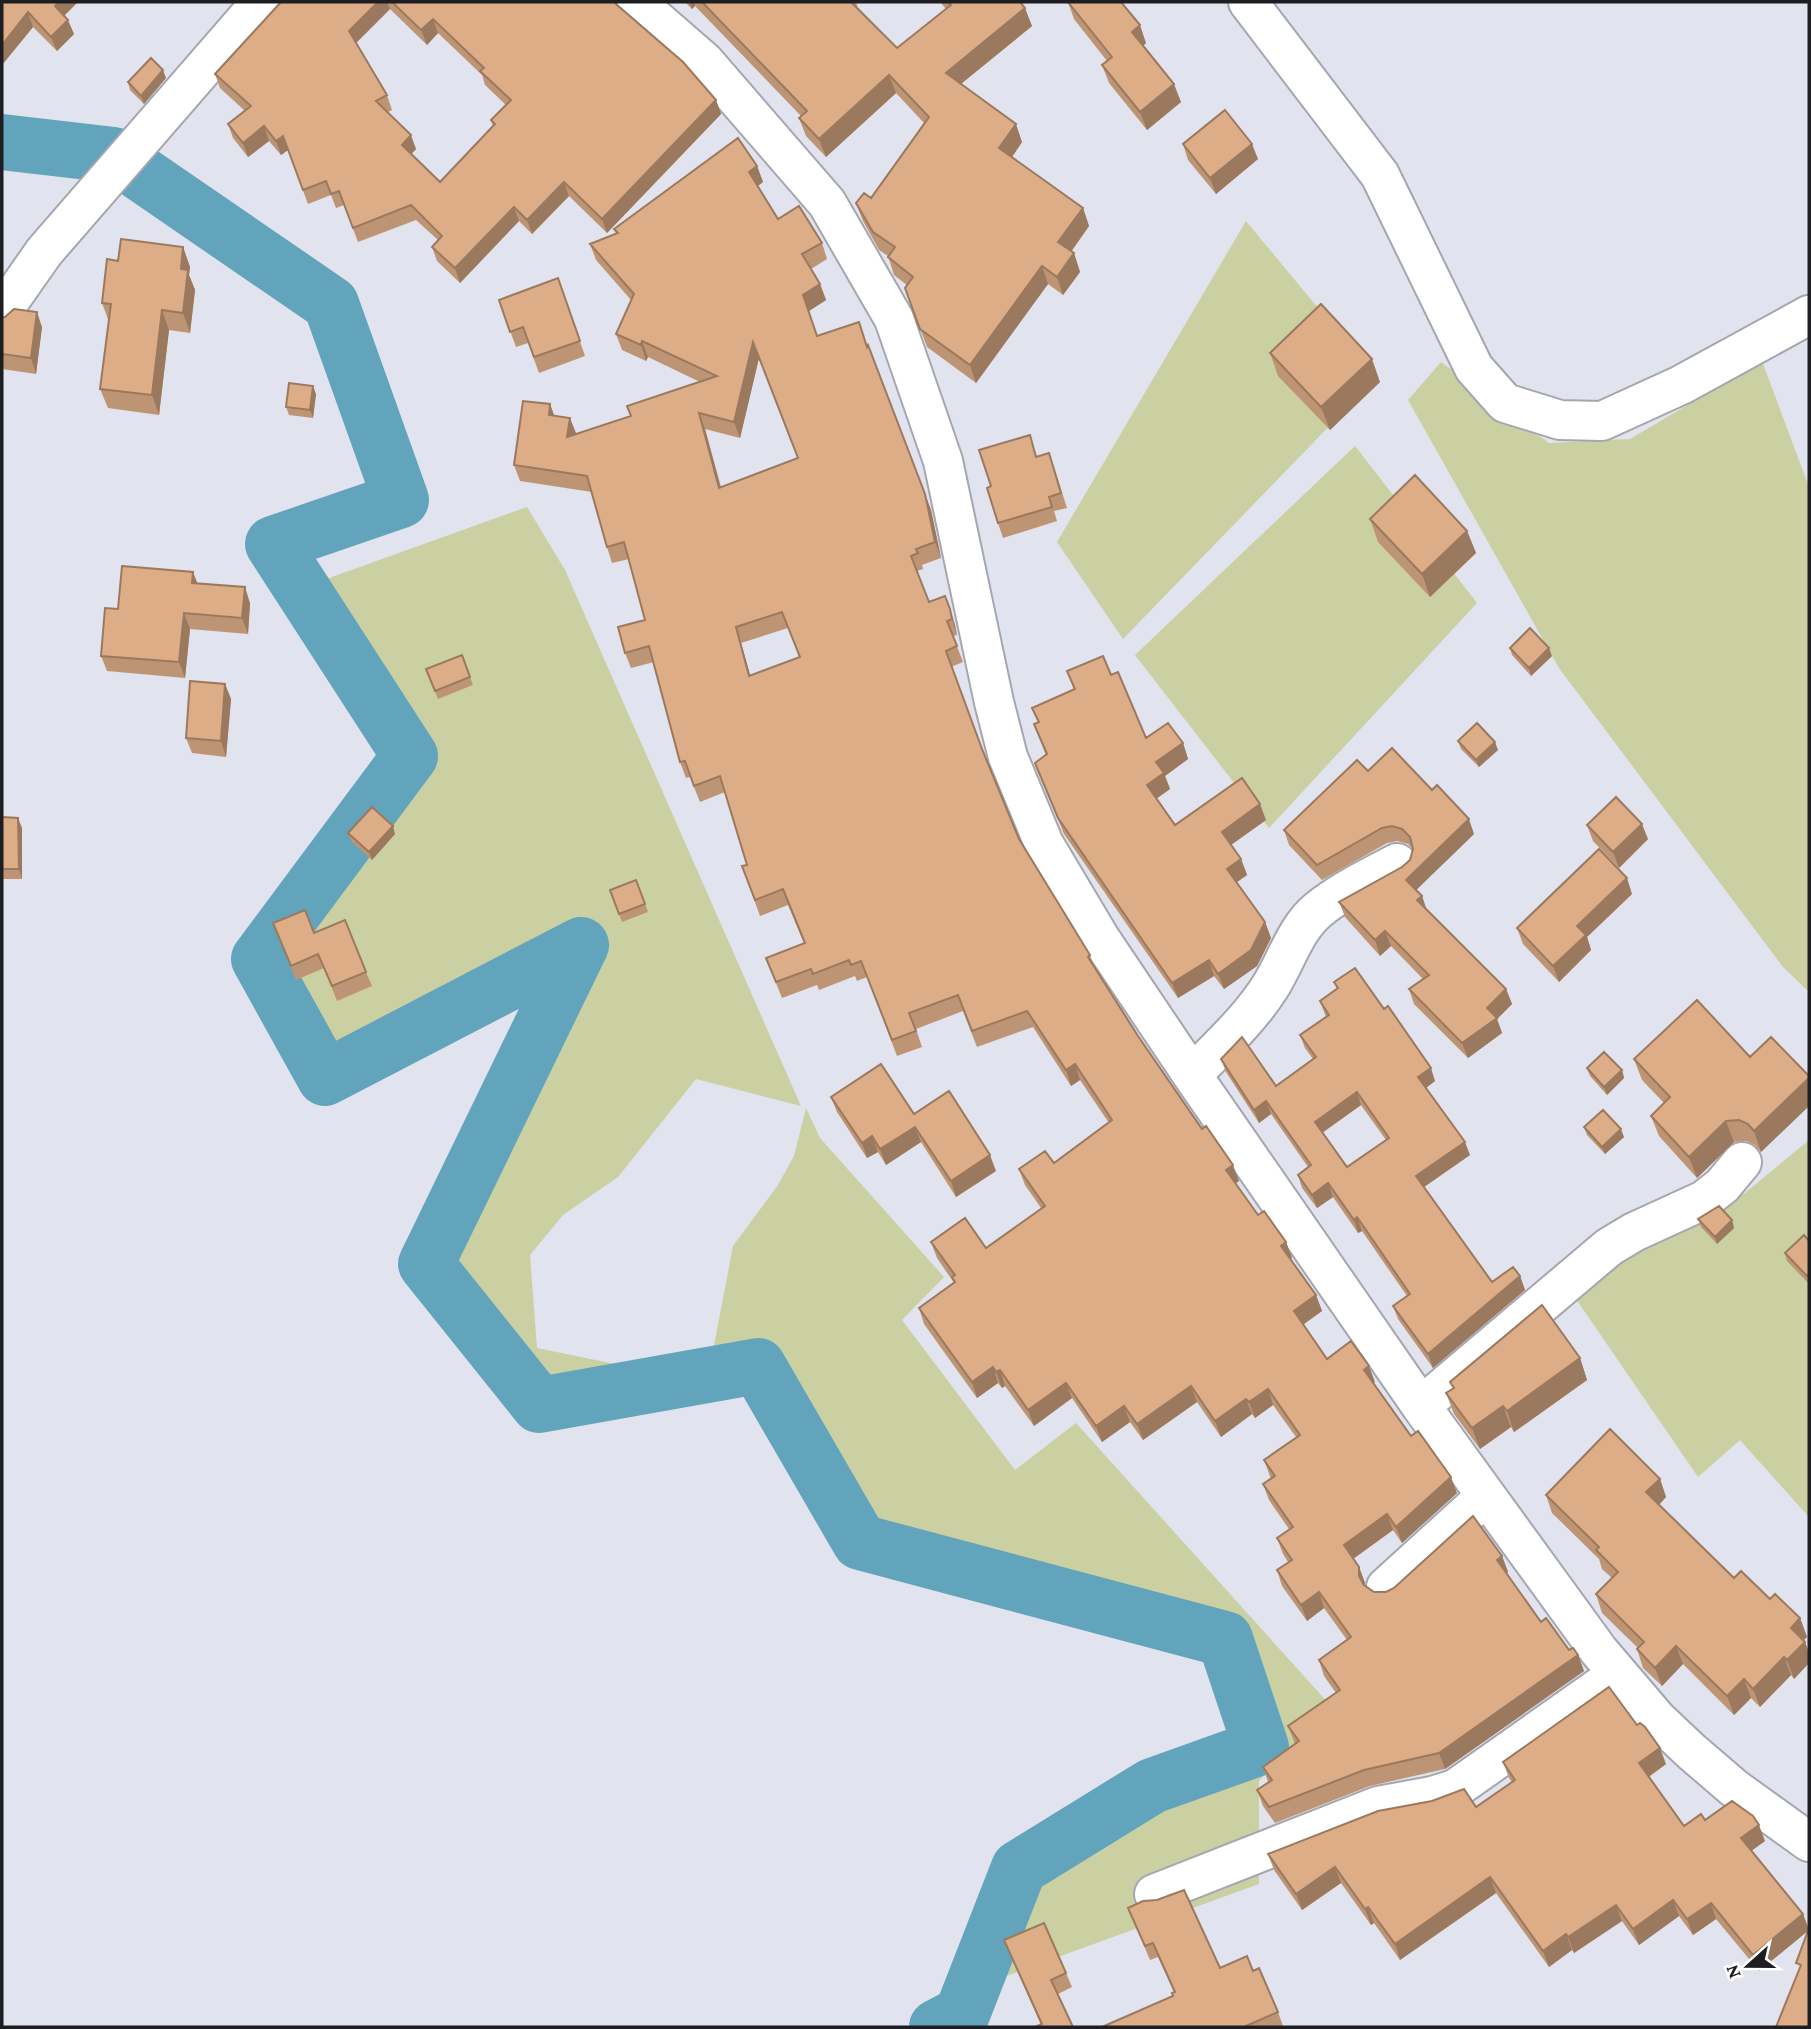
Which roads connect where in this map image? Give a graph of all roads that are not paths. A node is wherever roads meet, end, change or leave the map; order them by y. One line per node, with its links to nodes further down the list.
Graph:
1 (261, 2): 4 (street)
2 (636, 2): 7 (street)
3 (1248, 2): 5 (street)
4 (2, 312)
5 (1809, 314)
6 (1397, 863): 7 (street)
7 (1192, 1075): 9 (street)
8 (1742, 1163): 9 (street)
9 (1421, 1406): 10 (street)
10 (1486, 1496): 11 (street); 12 (street)
11 (1386, 1587)
12 (1618, 1675): 13 (street); 14 (street)
13 (1809, 1842)
14 (1154, 1894)

